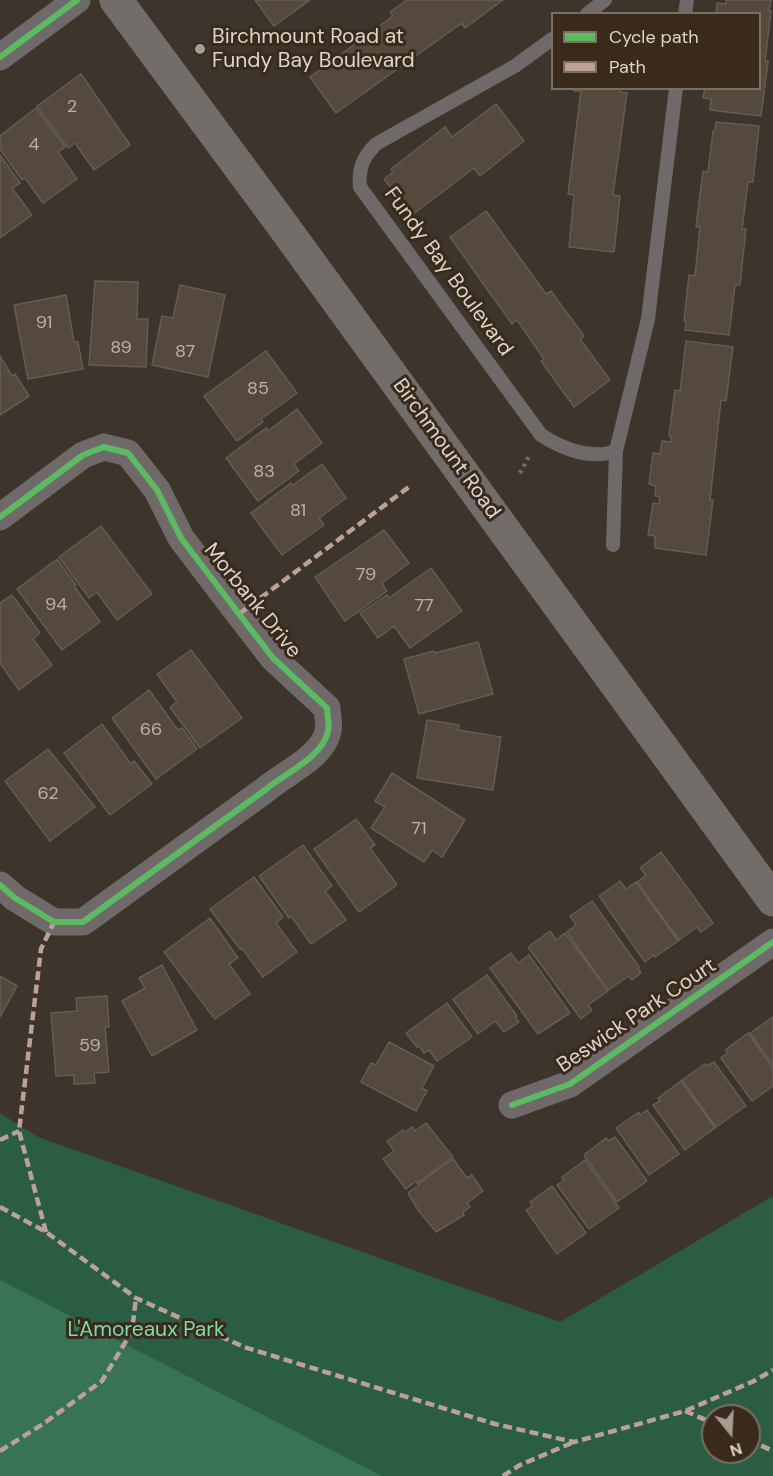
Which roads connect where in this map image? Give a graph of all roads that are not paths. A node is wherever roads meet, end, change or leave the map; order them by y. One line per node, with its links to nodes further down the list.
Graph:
1 (77, 0): 6 (street)
2 (116, 0): 12 (main road, Birchmount Road)
3 (605, 0): 4 (lane)
4 (590, 12)
5 (551, 40): 8 (lane, Fundy Bay Boulevard)
6 (0, 57)
7 (676, 90): 8 (lane)
8 (616, 451): 10 (lane)
9 (0, 517): 11 (street, Morbank Drive)
10 (613, 545)
11 (0, 885)
12 (773, 900)
13 (773, 942): 14 (street, Beswick Park Court)
14 (512, 1105)

